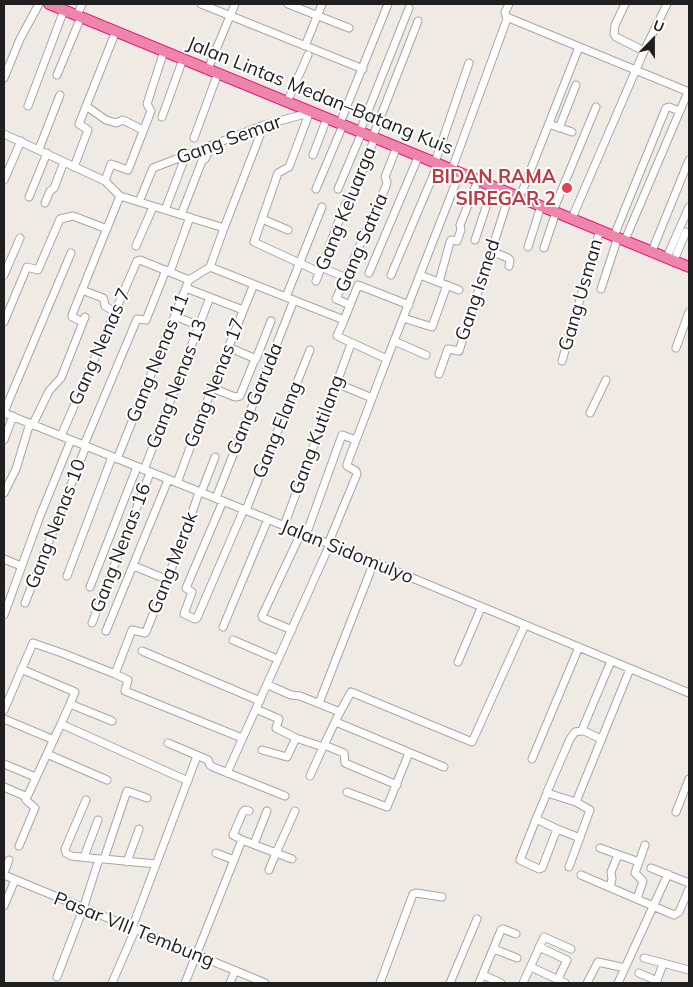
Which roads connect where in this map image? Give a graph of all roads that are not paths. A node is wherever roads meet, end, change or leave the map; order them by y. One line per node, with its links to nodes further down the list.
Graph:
1 (40, 4): 33 (street)
2 (49, 4): 13 (highway, Jalan Lintas Medan–Batang Kuis)
3 (82, 4): 14 (street)
4 (201, 4): 15 (street)
5 (235, 4): 15 (street)
6 (288, 4): 16 (street)
7 (322, 4): 16 (street)
8 (388, 4): 29 (street)
9 (509, 4): 17 (street)
10 (625, 4): 24 (street)
11 (667, 4): 24 (street)
12 (409, 8): 50 (street)
13 (64, 10): 14 (highway, Jalan Lintas Medan–Batang Kuis); 38 (street)
14 (79, 16): 20 (highway, Jalan Lintas Medan–Batang Kuis); 32 (street)
15 (230, 16): 21 (street); 28 (street)
16 (317, 16): 19 (street); 21 (street)
17 (507, 18): 22 (street); 68 (street)
18 (418, 21): 53 (street, Gang Keluarga)
19 (349, 28)
20 (116, 31): 23 (highway, Jalan Lintas Medan–Batang Kuis); 39 (street)
21 (305, 46): 29 (street)
22 (579, 47): 30 (street); 46 (street, Gang Ismed)
23 (164, 51): 26 (highway, Jalan Lintas Medan–Batang Kuis); 49 (street)
24 (644, 51): 30 (street)
25 (308, 55): 37 (street)
26 (183, 59): 28 (highway, Jalan Lintas Medan–Batang Kuis); 43 (street)
27 (469, 63): 65 (street)
28 (208, 69): 31 (highway, Jalan Lintas Medan–Batang Kuis)
29 (363, 70): 45 (street)
30 (636, 71): 35 (street); 89 (street)
31 (218, 73): 37 (highway, Jalan Lintas Medan–Batang Kuis); 54 (street)
32 (57, 75)
33 (4, 78)
34 (576, 84): 48 (street)
35 (689, 92): 42 (street)
36 (60, 95): 58 (street)
37 (289, 102): 41 (highway, Jalan Lintas Medan–Batang Kuis)
38 (28, 106)
39 (86, 106): 49 (street); 66 (street)
40 (596, 107): 86 (street)
41 (308, 111): 44 (highway, Jalan Lintas Medan–Batang Kuis); 47 (street, Gang Semar); 90 (street)
42 (680, 111): 67 (street); 69 (street)
43 (162, 116)
44 (327, 118): 45 (highway, Jalan Lintas Medan–Batang Kuis); 61 (street)
45 (342, 124): 50 (highway, Jalan Lintas Medan–Batang Kuis); 74 (street)
46 (548, 124): 48 (street); 76 (street, Gang Ismed)
47 (264, 125): 56 (street, Gang Semar); 91 (street)
48 (560, 128): 51 (street)
49 (143, 130): 72 (street)
50 (361, 132): 53 (highway, Jalan Lintas Medan–Batang Kuis); 75 (street)
51 (572, 132)
52 (4, 134): 55 (street)
53 (374, 137): 57 (highway, Jalan Lintas Medan–Batang Kuis); 110 (street, Gang Keluarga)
54 (194, 138)
55 (21, 141): 58 (street); 70 (street)
56 (211, 146): 60 (street, Gang Semar); 87 (street)
57 (397, 146): 62 (highway, Jalan Lintas Medan–Batang Kuis); 116 (street, Gang Satria)
58 (39, 150): 59 (street)
59 (47, 153): 64 (street); 78 (street)
60 (186, 155): 79 (street, Gang Semar); 85 (street)
61 (313, 155)
62 (419, 156): 65 (highway, Jalan Lintas Medan–Batang Kuis); 112 (street)
63 (689, 160): 103 (street)
64 (64, 162): 66 (street); 80 (street)
65 (437, 163): 68 (highway, Jalan Lintas Medan–Batang Kuis); 114 (street)
66 (74, 167): 72 (street)
67 (641, 168): 69 (street); 97 (street)
68 (456, 171): 71 (highway, Jalan Lintas Medan–Batang Kuis); 115 (street)
69 (654, 173): 97 (street)
70 (4, 180)
71 (478, 180): 73 (highway, Jalan Lintas Medan–Batang Kuis); 119 (street)
72 (105, 181): 77 (street)
73 (493, 186): 76 (highway, Jalan Lintas Medan–Batang Kuis); 98 (street)
74 (316, 189)
75 (338, 189)
76 (515, 195): 82 (highway, Jalan Lintas Medan–Batang Kuis); 102 (street, Gang Ismed)
77 (120, 196): 79 (street); 92 (street)
78 (29, 197)
79 (138, 202): 83 (street)
80 (44, 203)
81 (322, 206): 106 (street)
82 (541, 206): 86 (highway, Jalan Lintas Medan–Batang Kuis); 100 (street)
83 (153, 207): 85 (street); 99 (street)
84 (689, 207): 105 (street)
85 (165, 210): 87 (street)
86 (554, 211): 89 (highway, Jalan Lintas Medan–Batang Kuis); 101 (street)
87 (181, 215): 88 (street)
88 (190, 217): 91 (street); 111 (street)
89 (572, 218): 94 (highway, Jalan Lintas Medan–Batang Kuis)
90 (262, 219): 93 (street); 106 (street)
91 (224, 228): 107 (street)
92 (107, 229): 125 (street); 138 (street)
93 (288, 230)
94 (600, 230): 97 (highway, Jalan Lintas Medan–Batang Kuis); 149 (street, Gang Usman)
95 (686, 232): 105 (street)
96 (20, 238): 113 (street)
97 (619, 238): 103 (highway, Jalan Lintas Medan–Batang Kuis); 124 (street)
98 (475, 240)
99 (136, 246)
100 (528, 247)
101 (544, 248)
102 (491, 251): 108 (street); 150 (street, Gang Ismed)
103 (652, 251): 105 (highway, Jalan Lintas Medan–Batang Kuis)
104 (71, 253): 155 (street)
105 (670, 259): 109 (highway, Jalan Lintas Medan–Batang Kuis)
106 (300, 263): 110 (street); 128 (street)
107 (210, 266): 117 (street, Gang Nenas 11); 120 (street)
108 (509, 266)
109 (689, 267)
110 (320, 270): 116 (street); 118 (street, Gang Keluarga)
111 (168, 271): 117 (street); 133 (street, Gang Nenas 7); 163 (street, Gang Nenas 10)
112 (369, 273)
113 (4, 275)
114 (391, 275)
115 (420, 275): 119 (street); 131 (street)
116 (346, 279): 121 (street); 130 (street, Gang Satria)
117 (189, 280): 123 (street, Gang Nenas 11)
118 (316, 281)
119 (439, 282): 122 (street)
120 (254, 284): 128 (street); 132 (street, Gang Nenas 17)
121 (358, 285): 130 (street); 131 (street)
122 (447, 285): 126 (street); 136 (street)
123 (186, 288): 127 (street); 135 (street, Gang Nenas 11)
124 (601, 289)
125 (82, 290): 133 (street); 158 (street)
126 (459, 290)
127 (210, 297): 132 (street); 140 (street, Gang Nenas 13)
128 (286, 297): 129 (street)
129 (294, 300): 137 (street); 172 (street, Gang Garuda)
130 (350, 305): 137 (street)
131 (409, 305): 136 (street)
132 (243, 310): 143 (street, Gang Nenas 17)
133 (115, 312): 159 (street, Gang Nenas 7)
134 (689, 312): 144 (street)
135 (175, 316): 140 (street); 165 (street, Gang Nenas 11)
136 (404, 318): 141 (street)
137 (344, 320): 142 (street)
138 (4, 322)
139 (271, 322): 147 (street)
140 (199, 326): 167 (street, Gang Nenas 13)
141 (394, 341): 146 (street); 148 (street)
142 (350, 344): 148 (street); 152 (street, Gang Kutilang)
143 (228, 347): 147 (street); 153 (street, Gang Nenas 17)
144 (676, 348)
145 (310, 350): 173 (street, Gang Elang)
146 (426, 355)
147 (255, 359): 153 (street)
148 (387, 359): 154 (street)
149 (562, 361)
150 (439, 374)
151 (606, 380): 156 (street)
152 (336, 383): 154 (street); 175 (street, Gang Kutilang)
153 (212, 388): 169 (street, Gang Nenas 17)
154 (372, 398): 162 (street)
155 (4, 413): 157 (street, Jalan Sidomulyo)
156 (590, 413)
157 (13, 416): 158 (street, Jalan Sidomulyo); 160 (street)
158 (32, 423): 159 (street, Jalan Sidomulyo); 171 (street)
159 (61, 436): 161 (street, Jalan Sidomulyo)
160 (4, 440)
161 (71, 440): 163 (street, Jalan Sidomulyo); 180 (street)
162 (356, 440): 176 (street); 177 (street)
163 (85, 446): 165 (street, Jalan Sidomulyo); 186 (street, Gang Nenas 10)
164 (215, 457): 170 (street, Gang Merak)
165 (114, 458): 166 (street, Jalan Sidomulyo); 182 (street, Gang Nenas 11)
166 (137, 467): 167 (street, Jalan Sidomulyo); 184 (street)
167 (147, 471): 168 (street, Jalan Sidomulyo); 190 (street, Gang Nenas 16)
168 (168, 480): 169 (street, Jalan Sidomulyo); 181 (street)
169 (178, 484): 170 (street, Jalan Sidomulyo)
170 (200, 492): 172 (street, Jalan Sidomulyo); 183 (street, Gang Merak)
171 (4, 493)
172 (219, 499): 173 (street, Jalan Sidomulyo); 189 (street, Gang Garuda)
173 (245, 510): 174 (street, Jalan Sidomulyo); 189 (street, Gang Elang)
174 (268, 519): 175 (street, Jalan Sidomulyo); 192 (street)
175 (284, 526): 176 (street, Jalan Sidomulyo)
176 (303, 534): 177 (street, Jalan Sidomulyo); 193 (street)
177 (329, 544): 179 (street, Jalan Sidomulyo); 193 (street)
178 (4, 559): 180 (street)
179 (374, 562): 187 (street, Jalan Sidomulyo); 207 (street)
180 (21, 566): 185 (street)
181 (134, 566): 183 (street); 194 (street)
182 (67, 576)
183 (168, 580): 203 (street, Gang Merak)
184 (90, 587)
185 (7, 593): 188 (street)
186 (25, 603)
187 (481, 608): 191 (street, Jalan Sidomulyo); 200 (street)
188 (4, 615)
189 (196, 619)
190 (92, 623)
191 (524, 625): 196 (street, Jalan Sidomulyo); 211 (street)
192 (223, 627)
193 (292, 630): 198 (street)
194 (106, 631)
195 (233, 640): 198 (street)
196 (579, 647): 199 (street, Jalan Sidomulyo); 227 (street)
197 (142, 652): 206 (street)
198 (278, 659): 204 (street)
199 (611, 661): 202 (street, Jalan Sidomulyo); 216 (street)
200 (458, 662)
201 (20, 669): 203 (street); 208 (street); 209 (street)
202 (630, 669): 205 (street, Jalan Sidomulyo); 219 (street)
203 (115, 674): 217 (street)
204 (268, 685): 206 (street); 207 (street)
205 (689, 693)
206 (260, 701): 210 (street)
207 (319, 703): 211 (street)
208 (70, 704): 213 (street); 215 (street)
209 (4, 710)
210 (256, 710): 217 (street); 218 (street)
211 (340, 712): 214 (street)
212 (4, 719): 220 (street)
213 (112, 721)
214 (336, 722): 222 (street); 225 (street)
215 (61, 724): 220 (street); 235 (street)
216 (582, 730): 219 (street); 239 (street)
217 (242, 738): 230 (street)
218 (296, 738): 222 (street); 223 (street)
219 (601, 739): 244 (street)
220 (54, 740): 224 (street)
221 (168, 744): 226 (street)
222 (323, 746): 232 (street); 236 (street)
223 (262, 750)
224 (47, 754): 234 (street); 241 (street)
225 (410, 754): 229 (street); 236 (street)
226 (197, 756): 230 (street); 235 (street)
227 (532, 759)
228 (4, 764): 231 (street)
229 (444, 767)
230 (227, 772): 240 (street)
231 (33, 776)
232 (310, 776)
233 (689, 779): 248 (street)
234 (107, 780)
235 (188, 781): 269 (street)
236 (397, 785): 238 (street)
237 (4, 787): 241 (street)
238 (347, 792)
239 (547, 792): 244 (street); 250 (street)
240 (286, 796)
241 (27, 797): 257 (street)
242 (147, 798): 263 (street)
243 (86, 800): 262 (street)
244 (576, 802): 253 (street)
245 (249, 811): 254 (street)
246 (267, 811): 255 (street)
247 (296, 811): 260 (street)
248 (676, 812)
249 (98, 820): 262 (street)
250 (536, 820): 252 (street); 252 (street)
251 (139, 829): 267 (street)
252 (557, 829): 253 (street)
253 (580, 838): 270 (street)
254 (242, 840): 255 (street); 266 (street)
255 (254, 844): 260 (street)
256 (645, 844): 268 (street)
257 (20, 846)
258 (600, 848): 261 (street)
259 (216, 853): 266 (street)
260 (276, 853): 264 (street); 272 (street)
261 (618, 855): 268 (street); 278 (street)
262 (84, 857): 263 (street)
263 (102, 859): 267 (street); 284 (street)
264 (292, 859)
265 (9, 860): 273 (street)
266 (234, 860): 291 (street)
267 (127, 862): 269 (street)
268 (639, 862): 281 (street)
269 (156, 864): 286 (street)
270 (569, 867)
271 (651, 868): 274 (street)
272 (269, 870)
273 (4, 874): 276 (street, Pasar VIII Tembung)
274 (668, 874): 277 (street); 283 (street)
275 (581, 875): 278 (street)
276 (15, 880): 282 (street); 284 (street, Pasar VIII Tembung)
277 (689, 883)
278 (610, 886): 281 (street)
279 (689, 889): 283 (street)
280 (442, 897): 308 (street)
281 (637, 898): 283 (street)
282 (4, 906)
283 (652, 906): 296 (street)
284 (83, 909): 286 (street, Pasar VIII Tembung); 301 (street)
285 (477, 919): 309 (street)
286 (134, 929): 291 (street, Pasar VIII Tembung); 304 (street)
287 (516, 934): 289 (street)
288 (539, 947): 290 (street); 295 (street); 302 (street)
289 (494, 949): 292 (street); 300 (street)
290 (571, 949)
291 (196, 955): 298 (street, Pasar VIII Tembung); 305 (street)
292 (517, 958)
293 (644, 958): 294 (street)
294 (663, 964): 297 (street); 303 (street)
295 (531, 967): 302 (street); 312 (street)
296 (624, 968): 313 (street); 314 (street)
297 (689, 970)
298 (235, 971): 306 (street); 307 (street, Pasar VIII Tembung)
299 (639, 973): 303 (street)
300 (483, 975): 310 (street); 311 (street)
301 (57, 977)
302 (562, 981)
303 (657, 982)
304 (112, 983)
305 (185, 983)
306 (230, 983)
307 (264, 983)
308 (380, 983)
309 (450, 983)
310 (479, 983)
311 (500, 983)
312 (523, 983)
313 (587, 983)
314 (618, 983)

